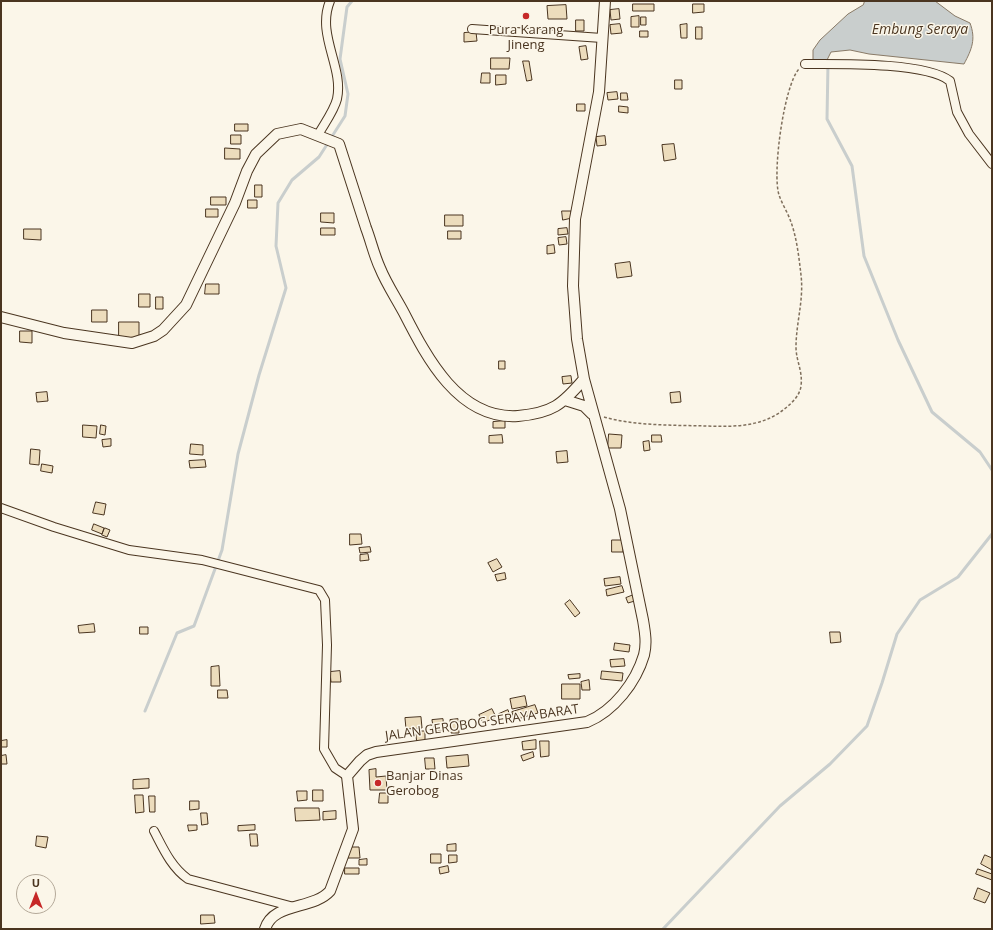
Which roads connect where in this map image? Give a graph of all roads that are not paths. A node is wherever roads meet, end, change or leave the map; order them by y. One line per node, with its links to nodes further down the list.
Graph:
1 (330, 1): 6 (street)
2 (605, 1): 4 (street, JALAN GEROBOG SERAYA BARAT)
3 (472, 29): 4 (street)
4 (602, 38): 9 (street, JALAN GEROBOG SERAYA BARAT)
5 (805, 64): 7 (street)
6 (320, 135): 8 (street); 10 (street)
7 (992, 164)
8 (1, 317)
9 (584, 379): 10 (street); 11 (street, JALAN GEROBOG SERAYA BARAT)
10 (565, 400): 11 (street)
11 (592, 414): 13 (street, JALAN GEROBOG SERAYA BARAT)
12 (1, 508): 13 (street)
13 (347, 776): 15 (street)
14 (154, 830): 15 (street)
15 (295, 907): 16 (street)
16 (265, 929)

